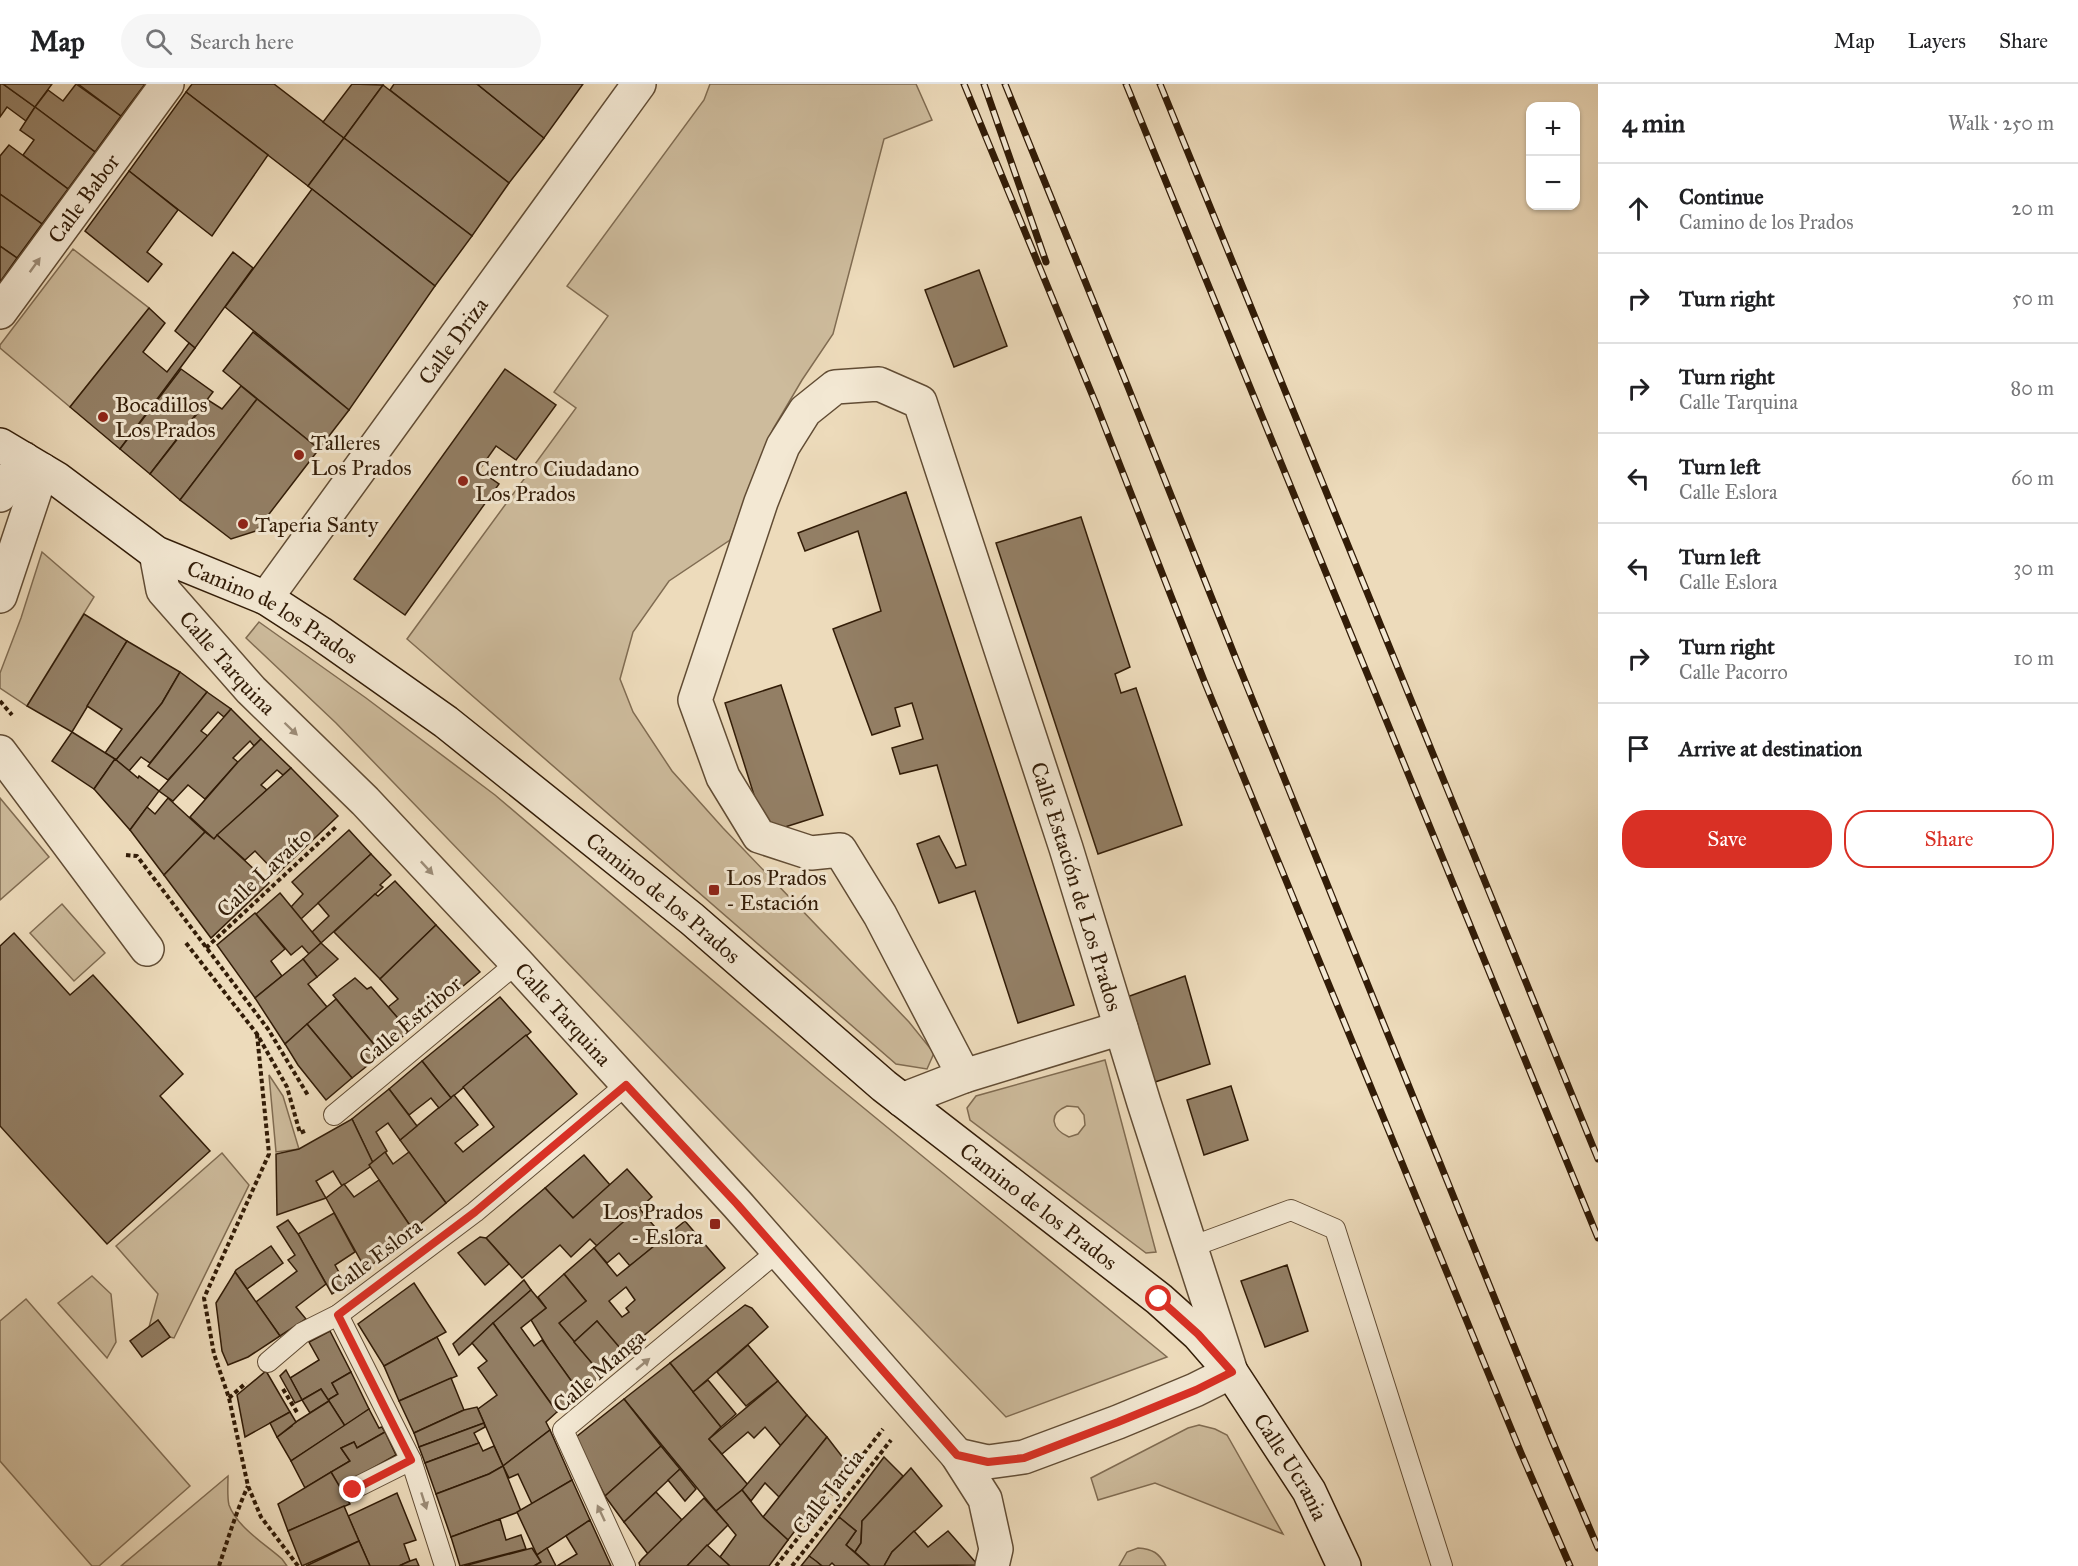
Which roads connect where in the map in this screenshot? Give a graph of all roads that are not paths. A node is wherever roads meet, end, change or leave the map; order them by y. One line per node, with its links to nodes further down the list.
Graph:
1 (167, 84): 3 (street, Calle Babor, one-way to 1)
2 (639, 84): 9 (street, Calle Driza)
3 (0, 312)
4 (0, 426): 5 (street, Camino de los Prados)
5 (31, 463): 6 (street); 7 (street, Camino de los Prados); 8 (street)
6 (0, 495)
7 (156, 553): 9 (street, Camino de los Prados); 12 (street, Calle Tarquina, one-way to 12)
8 (0, 596)
9 (266, 598): 16 (street, Camino de los Prados)
10 (0, 752): 11 (street)
11 (147, 949)
12 (516, 963): 15 (street, Calle Tarquina); 17 (lane, Calle Estribor)
13 (1121, 1028): 14 (street); 14 (street, Calle Estación de Los Prados); 18 (street, Calle Estación de Los Prados)
14 (964, 1076): 16 (street)
15 (626, 1085): 19 (street, Calle Tarquina); 20 (lane, Calle Eslora)
16 (902, 1100): 22 (street, Camino de los Prados)
17 (334, 1115)
18 (1191, 1247): 22 (street, Calle Estación de Los Prados); 30 (lane)
19 (778, 1251): 23 (street, Calle Tarquina); 28 (lane, Calle Manga, one-way to 19)
20 (338, 1315): 21 (lane); 24 (lane, Calle Eslora)
21 (268, 1362)
22 (1232, 1372): 23 (street); 29 (street, Calle Ucrania)
23 (957, 1455): 26 (street, Calle Tarquina)
24 (411, 1460): 25 (lane); 27 (lane, Calle Eslora, one-way to 27)
25 (353, 1490)
26 (994, 1557)
27 (445, 1566)
28 (626, 1566)
29 (1344, 1566)
30 (1442, 1566)

